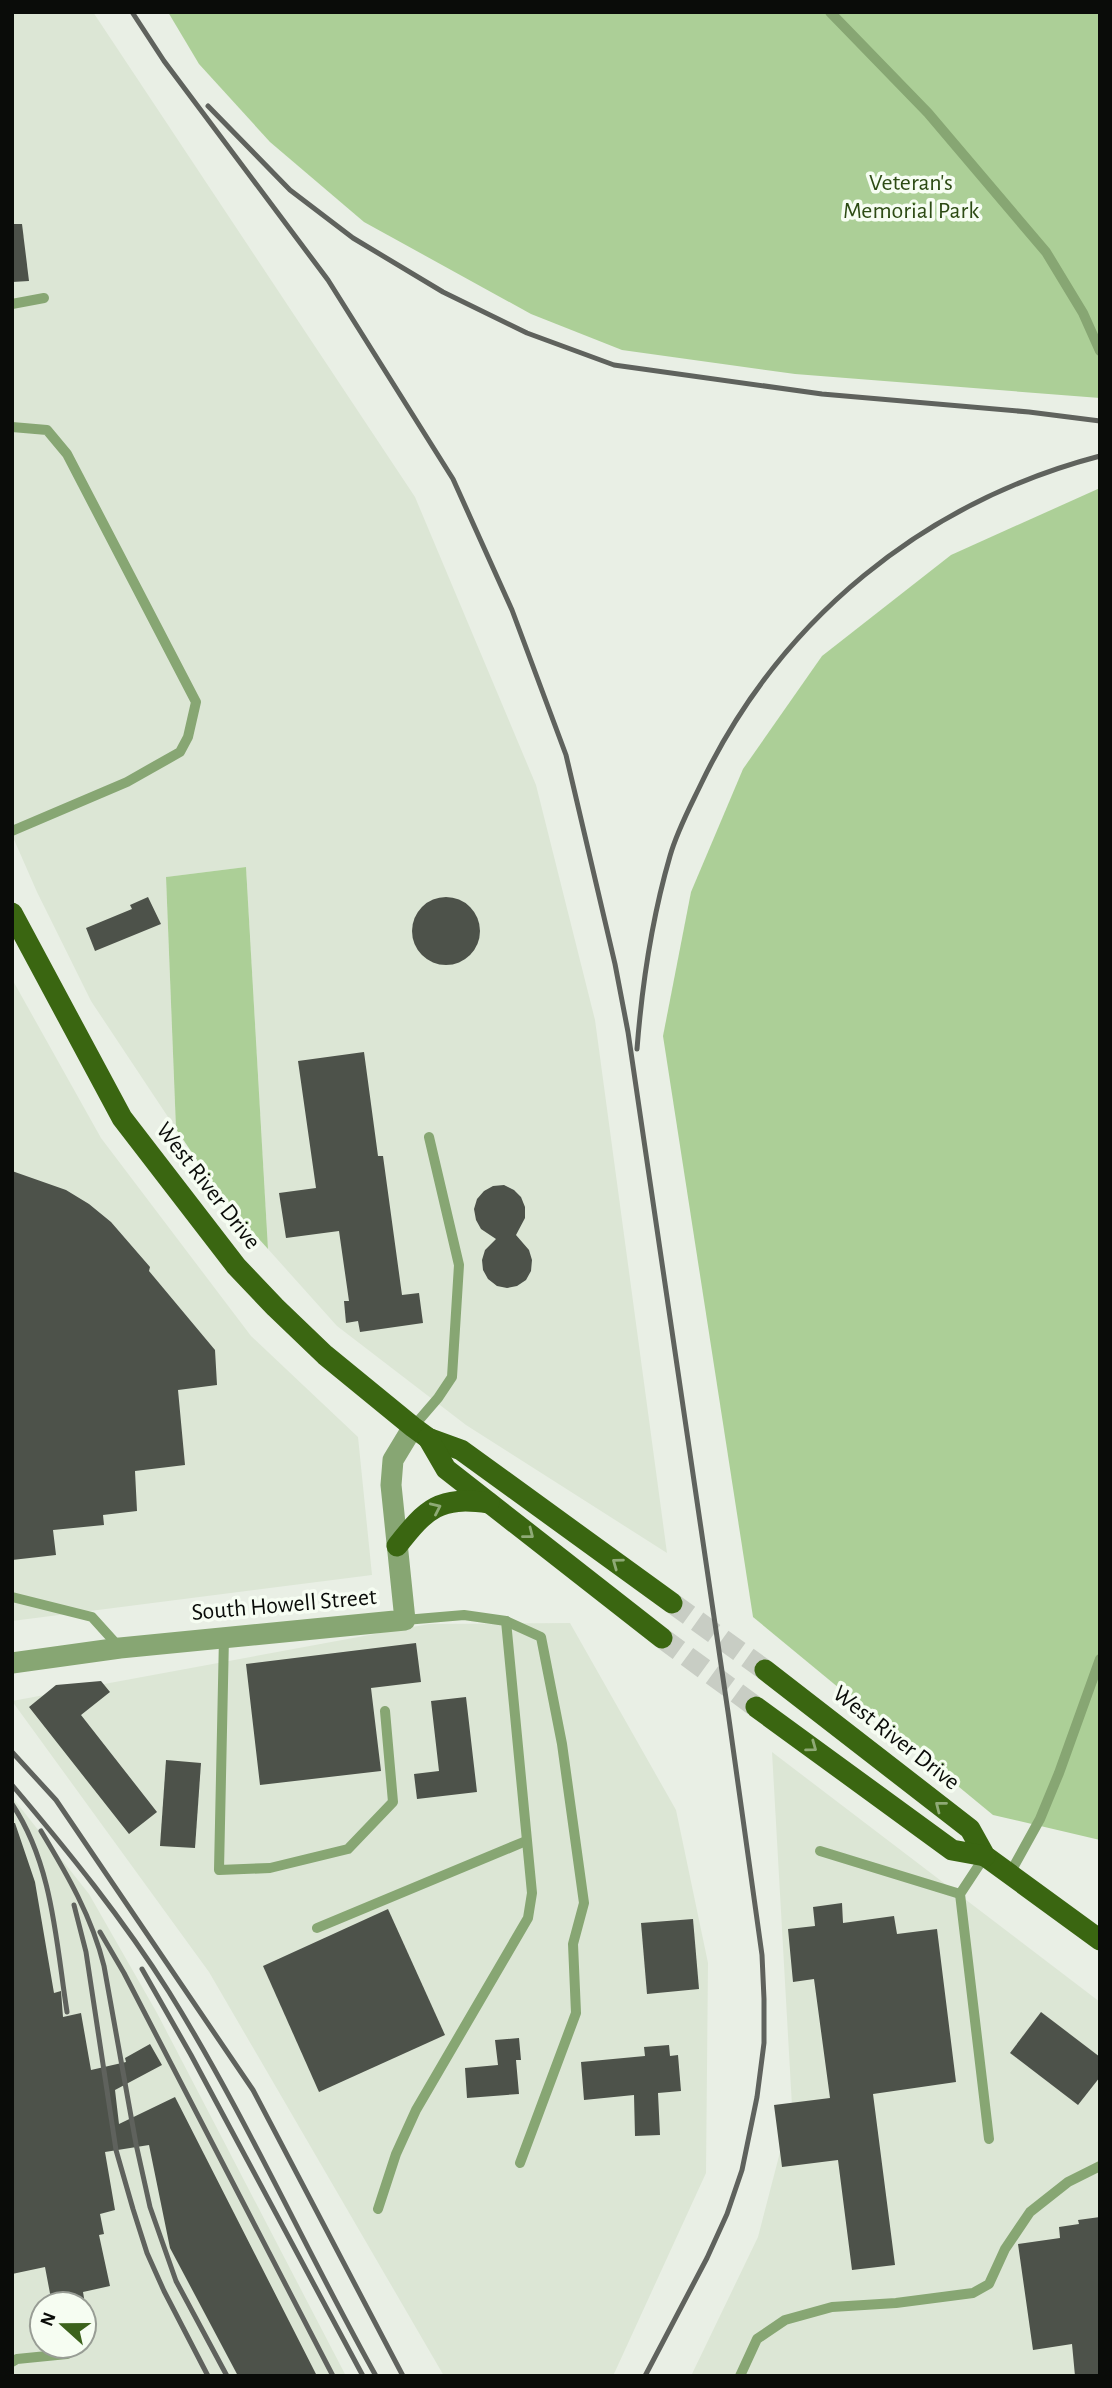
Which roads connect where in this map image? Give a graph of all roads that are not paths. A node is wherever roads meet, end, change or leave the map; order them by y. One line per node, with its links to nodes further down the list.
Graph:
1 (830, 12): 4 (lane)
2 (44, 299): 3 (lane)
3 (12, 304)
4 (1100, 351)
5 (12, 427): 6 (lane)
6 (12, 831)
7 (12, 913): 9 (main road, West River Drive)
8 (429, 1138): 9 (lane)
9 (421, 1433): 10 (main road, West River Drive); 11 (street, South Howell Street); 13 (main road, West River Drive, one-way to 9)
10 (489, 1503): 11 (main road, one-way to 10); 17 (main road, West River Drive, one-way to 17)
11 (397, 1546): 14 (street, South Howell Street)
12 (12, 1597): 18 (lane)
13 (672, 1603)
14 (405, 1620): 15 (lane); 16 (street, South Howell Street)
15 (506, 1621): 24 (lane); 32 (lane)
16 (224, 1637): 18 (street, South Howell Street); 23 (lane)
17 (662, 1638)
18 (120, 1648): 20 (street, South Howell Street)
19 (1100, 1659): 27 (lane)
20 (12, 1663)
21 (765, 1670): 26 (main road, West River Drive, one-way to 21)
22 (756, 1707): 26 (main road, West River Drive, one-way to 26)
23 (385, 1711)
24 (526, 1841): 29 (lane); 34 (lane)
25 (820, 1851): 28 (lane)
26 (985, 1856): 27 (main road, West River Drive); 28 (lane)
27 (1009, 1875): 30 (main road, West River Drive)
28 (960, 1894): 31 (lane)
29 (317, 1928)
30 (1100, 1940)
31 (989, 2139)
32 (520, 2163)
33 (1100, 2166): 35 (lane)
34 (378, 2209)
35 (740, 2376)

